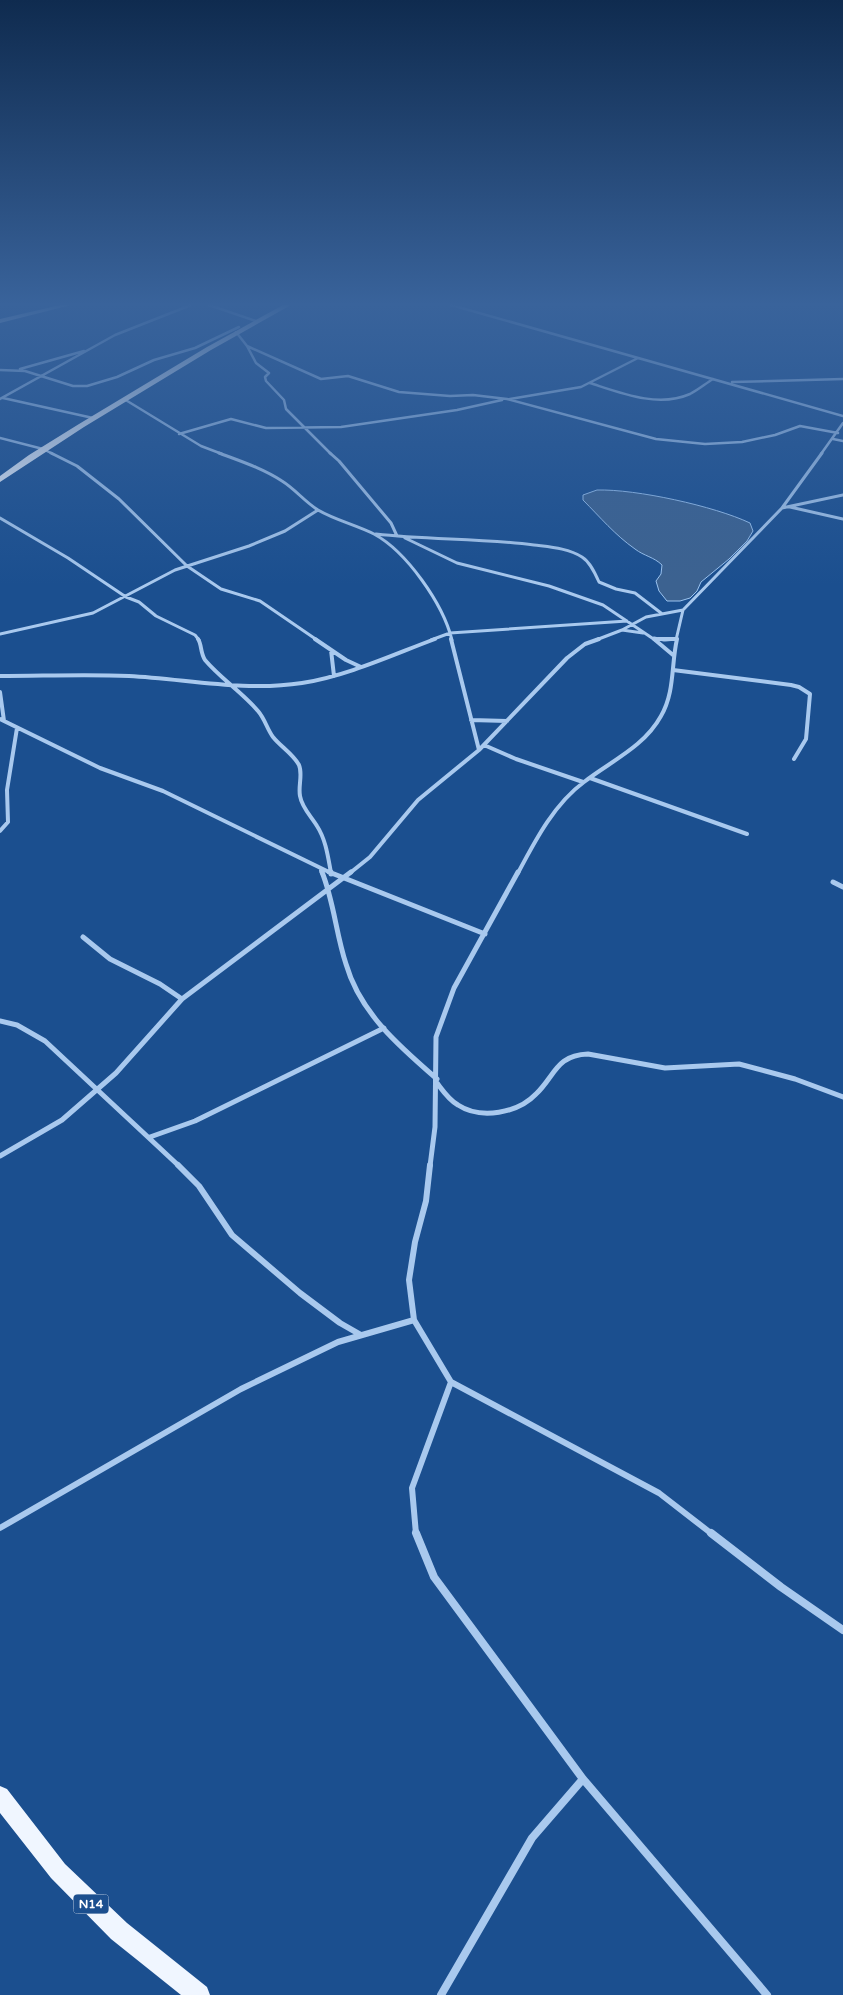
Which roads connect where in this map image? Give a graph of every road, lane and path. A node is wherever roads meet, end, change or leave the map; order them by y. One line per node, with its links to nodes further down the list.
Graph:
1 (1, 398): 11 (street)
2 (282, 398): 13 (street)
3 (494, 398): 9 (street)
4 (517, 398): 9 (street)
5 (654, 398): 6 (street)
6 (676, 398)
7 (780, 398): 10 (street)
8 (124, 399): 11 (main road); 15 (street)
9 (507, 400): 13 (street); 14 (street)
10 (843, 416)
11 (93, 418): 19 (main road)
12 (843, 423): 14 (street)
13 (306, 429): 15 (street); 28 (street)
14 (838, 433): 17 (street)
15 (179, 434): 24 (street)
16 (0, 438): 19 (street)
17 (833, 440): 18 (street); 23 (street)
18 (843, 441)
19 (43, 449): 20 (main road); 29 (street)
20 (0, 480)
21 (843, 495): 22 (street)
22 (789, 507): 23 (street); 26 (street)
23 (782, 508): 31 (street)
24 (318, 510): 27 (street); 29 (street)
25 (0, 518): 30 (street)
26 (843, 519)
27 (374, 534): 28 (street); 36 (street)
28 (400, 537): 32 (street); 33 (street)
29 (187, 566): 30 (street); 41 (street)
30 (126, 597): 37 (street); 47 (street)
31 (683, 610): 32 (street); 40 (street)
32 (661, 613): 34 (street)
33 (627, 621): 34 (street); 36 (street)
34 (632, 624): 35 (street); 38 (street)
35 (622, 630): 38 (street); 51 (street)
36 (450, 633): 43 (street); 50 (street)
37 (0, 634)
38 (646, 634): 39 (street)
39 (653, 638): 40 (street); 42 (street)
40 (677, 638): 42 (street)
41 (331, 650): 43 (street); 46 (street)
42 (673, 655): 44 (street)
43 (362, 667): 46 (street)
44 (673, 670): 55 (street); 56 (street)
45 (0, 676): 47 (street)
46 (334, 676): 47 (street)
47 (230, 686): 61 (street)
48 (0, 692): 49 (street)
49 (2, 720): 52 (street)
50 (471, 720): 51 (street); 54 (street)
51 (507, 721): 53 (street)
52 (17, 728): 58 (street); 60 (street)
53 (484, 745): 54 (street); 57 (street)
54 (479, 750): 62 (street)
55 (794, 759)
56 (590, 778): 57 (street); 59 (street)
57 (582, 782): 66 (street)
58 (0, 831)
59 (748, 834)
60 (321, 869): 61 (street); 65 (street)
61 (331, 874): 62 (street)
62 (343, 879): 65 (street); 66 (street)
63 (833, 882): 64 (street)
64 (843, 887)
65 (330, 889): 68 (street); 70 (street)
66 (485, 934): 71 (street)
67 (83, 937): 68 (street)
68 (182, 999): 72 (street)
69 (0, 1021): 72 (street)
70 (384, 1028): 71 (street); 74 (street)
71 (437, 1081): 73 (street); 76 (street)
72 (97, 1091): 74 (street); 75 (street)
73 (843, 1097)
74 (150, 1137): 77 (street)
75 (0, 1156)
76 (414, 1320): 77 (street); 78 (street)
77 (362, 1335): 79 (street)
78 (451, 1382): 80 (street); 81 (street)
79 (0, 1528)
80 (843, 1630)
81 (583, 1779): 84 (street); 85 (street)
82 (0, 1796): 83 (main road, N14)
83 (199, 1995)
84 (441, 1995)
85 (767, 1995)

